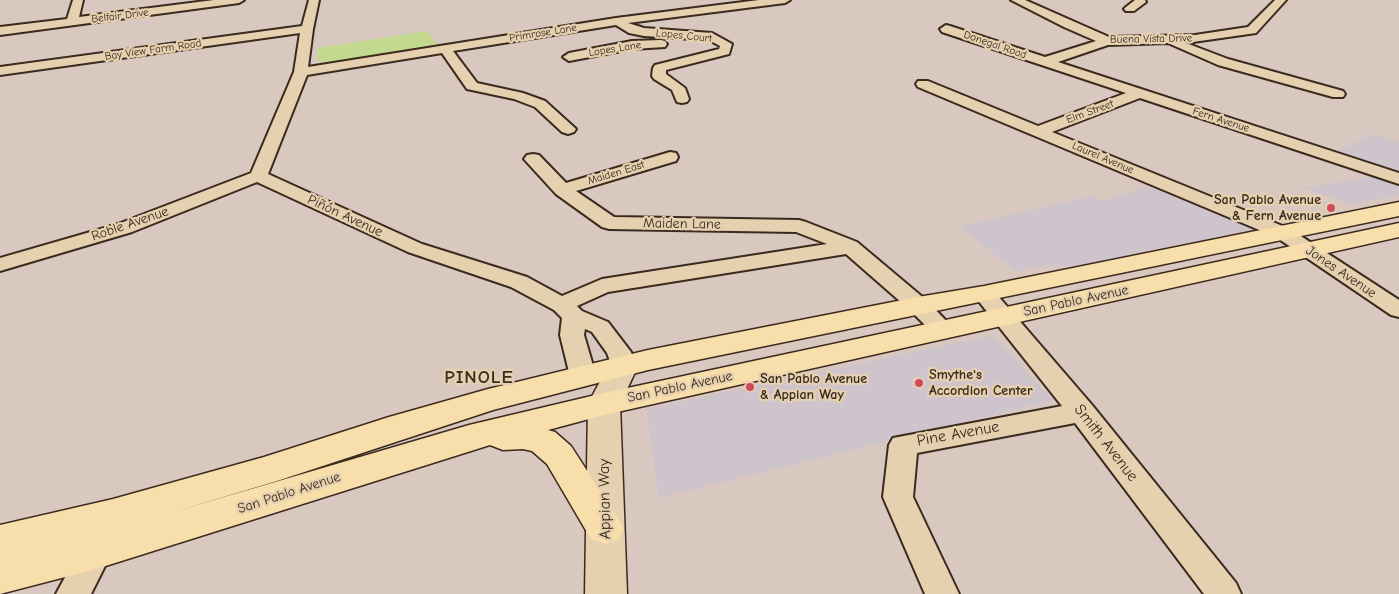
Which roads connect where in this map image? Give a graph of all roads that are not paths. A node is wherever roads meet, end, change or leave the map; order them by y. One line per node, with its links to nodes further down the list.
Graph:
1 (78, 0): 10 (street)
2 (239, 0): 10 (street, Belfair Drive)
3 (314, 0): 11 (street)
4 (785, 0): 9 (street, Primrose Lane)
5 (1016, 0): 16 (street, Buena Vista Drive)
6 (1140, 0): 8 (street)
7 (1281, 0): 15 (street, Buena Vista Drive)
8 (1130, 9)
9 (616, 21): 14 (street, Lopes Court); 17 (street, Primrose Lane)
10 (72, 22): 13 (street, Belfair Drive)
11 (307, 29): 20 (street, Bay View Farm Road); 21 (street)
12 (946, 29): 19 (street, Donegal Road)
13 (0, 31)
14 (688, 34): 18 (street, Lopes Lane); 25 (street, Lopes Court)
15 (1169, 40): 16 (street, Buena Vista Drive); 24 (street)
16 (1107, 41): 19 (street)
17 (445, 49): 21 (street, Primrose Lane); 26 (street)
18 (569, 57)
19 (1044, 62): 23 (street, Fern Avenue)
20 (0, 71)
21 (301, 72): 30 (street)
22 (922, 84): 27 (street, Laurel Avenue)
23 (1140, 94): 27 (street, Elm Street); 31 (street, Fern Avenue)
24 (1338, 94)
25 (682, 99)
26 (568, 129)
27 (1039, 131): 35 (street, Laurel Avenue)
28 (670, 157): 32 (street, Maiden East)
29 (534, 159): 32 (street, Maiden Lane)
30 (258, 176): 38 (street, Roble Avenue); 41 (street, Piñón Avenue)
31 (1399, 179)
32 (562, 190): 36 (street, Maiden Lane)
33 (1399, 209): 35 (main road, San Pablo Avenue)
34 (1399, 230): 37 (main road, San Pablo Avenue)
35 (1283, 233): 37 (street, Jones Avenue); 39 (main road, San Pablo Avenue)
36 (850, 246): 40 (street, Maiden Lane); 41 (street)
37 (1309, 250): 42 (street, Jones Avenue); 43 (main road, San Pablo Avenue)
38 (0, 265)
39 (984, 294): 40 (main road, San Pablo Avenue); 43 (street, Smith Avenue)
40 (918, 305): 44 (street, Maiden Lane); 45 (main road, San Pablo Avenue)
41 (568, 310): 45 (street, Piñón Avenue); 46 (street)
42 (1399, 310)
43 (1004, 317): 44 (main road, San Pablo Avenue); 47 (street, Smith Avenue)
44 (943, 330): 46 (main road, San Pablo Avenue)
45 (623, 366): 46 (main road, Appian Way)
46 (593, 390): 48 (main road, San Pablo Avenue); 49 (main road, Appian Way); 50 (main road, San Pablo Avenue)
47 (1082, 412): 55 (street, Pine Avenue); 56 (street, Smith Avenue)
48 (469, 438): 49 (main road); 51 (main road, San Pablo Avenue)
49 (605, 528): 54 (main road, Appian Way)
50 (0, 542)
51 (96, 552): 52 (main road, San Pablo Avenue); 53 (street)
52 (0, 577)
53 (73, 594)
54 (606, 594)
55 (942, 594)
56 (1224, 594)

